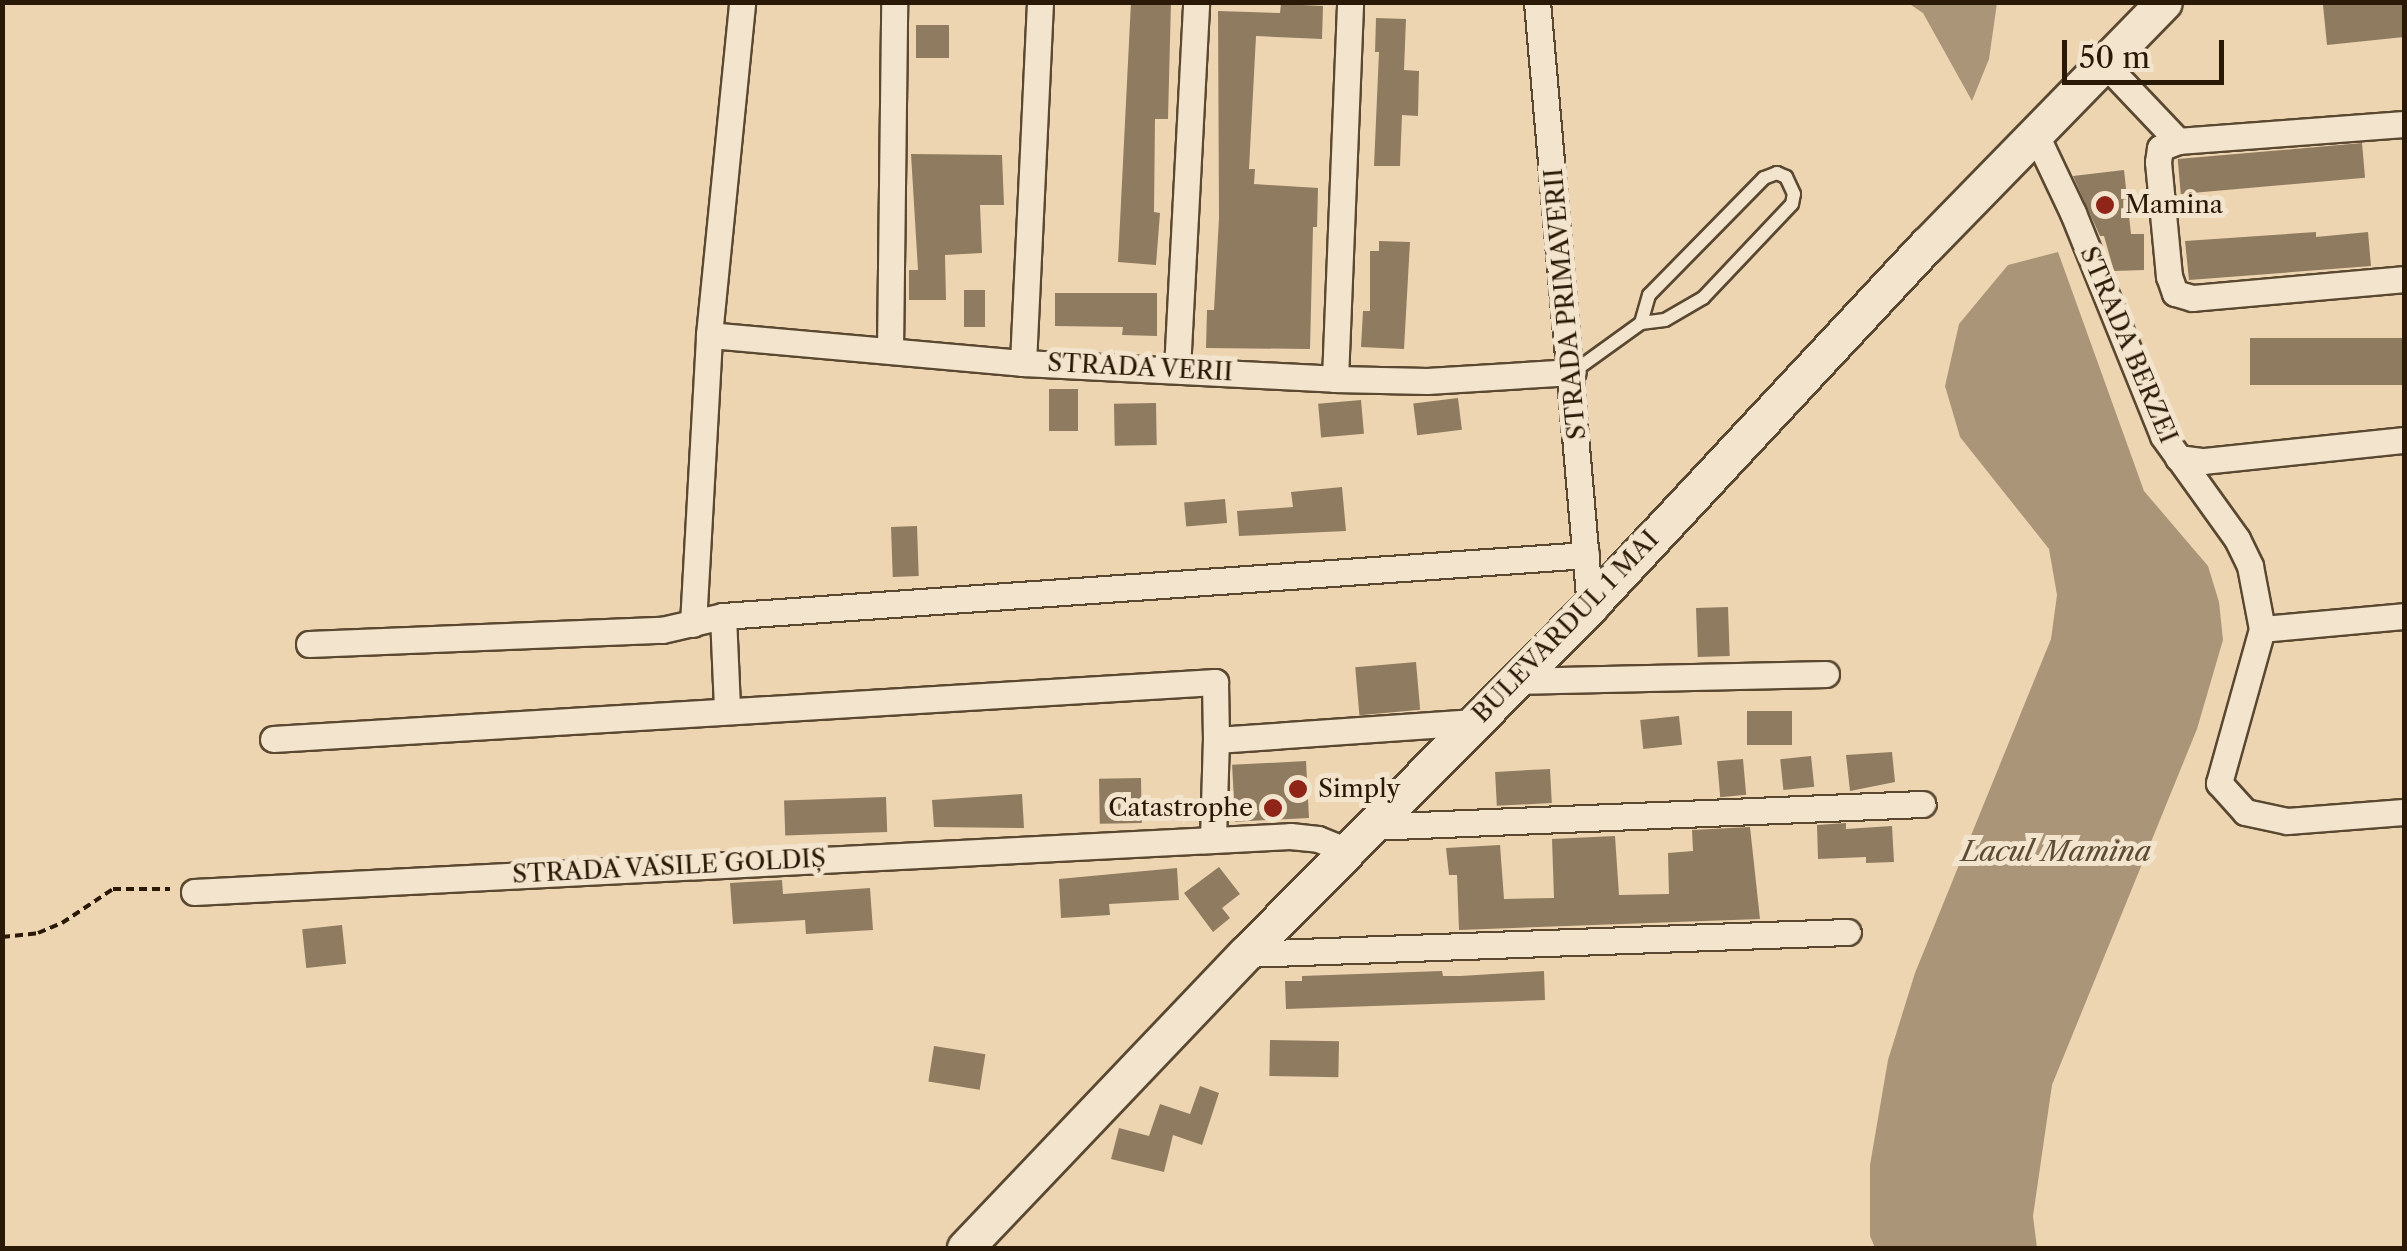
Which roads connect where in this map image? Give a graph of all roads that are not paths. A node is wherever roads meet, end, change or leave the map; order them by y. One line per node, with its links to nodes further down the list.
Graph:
1 (742, 2): 14 (street)
2 (894, 2): 15 (street)
3 (1040, 2): 16 (street)
4 (1196, 2): 17 (street)
5 (1350, 2): 19 (street)
6 (1537, 2): 18 (street, STRADA PRIMAVERII)
7 (2164, 2): 8 (main road, BULEVARDUL 1 MAI)
8 (2103, 62): 10 (main road, BULEVARDUL 1 MAI); 11 (street)
9 (2404, 124): 11 (street)
10 (2035, 133): 21 (street, STRADA BERZEI); 23 (main road, BULEVARDUL 1 MAI)
11 (2178, 140): 12 (street)
12 (2404, 279)
13 (1641, 323): 13 (lane); 18 (lane)
14 (709, 335): 15 (street, STRADA VERII); 26 (street)
15 (890, 350): 16 (street, STRADA VERII)
16 (1024, 363): 17 (street, STRADA VERII)
17 (1177, 369): 19 (street, STRADA VERII)
18 (1572, 372): 19 (street, STRADA VERII); 22 (street, STRADA PRIMAVERII)
19 (1335, 378)
20 (2404, 440): 21 (street, STRADA BERZEI)
21 (2178, 458): 27 (street)
22 (1586, 556): 23 (street, STRADA PRIMAVERII); 24 (street)
23 (1590, 606): 30 (main road, BULEVARDUL 1 MAI)
24 (724, 616): 26 (street); 31 (street)
25 (2404, 616): 27 (street)
26 (693, 624): 28 (street)
27 (2262, 630): 36 (street)
28 (308, 644)
29 (1826, 674): 30 (street)
30 (1515, 681): 32 (main road, BULEVARDUL 1 MAI)
31 (727, 708): 33 (street); 34 (street)
32 (1474, 722): 34 (street); 38 (main road, BULEVARDUL 1 MAI)
33 (273, 738)
34 (1216, 740): 37 (street)
35 (1922, 804): 38 (street)
36 (2404, 812)
37 (1213, 839): 38 (street, STRADA VASILE GOLDIȘ); 39 (street, STRADA VASILE GOLDIȘ)
38 (1359, 840): 41 (main road, BULEVARDUL 1 MAI)
39 (194, 892)
40 (1848, 932): 41 (street)
41 (1245, 954): 42 (main road, BULEVARDUL 1 MAI)
42 (964, 1248)

